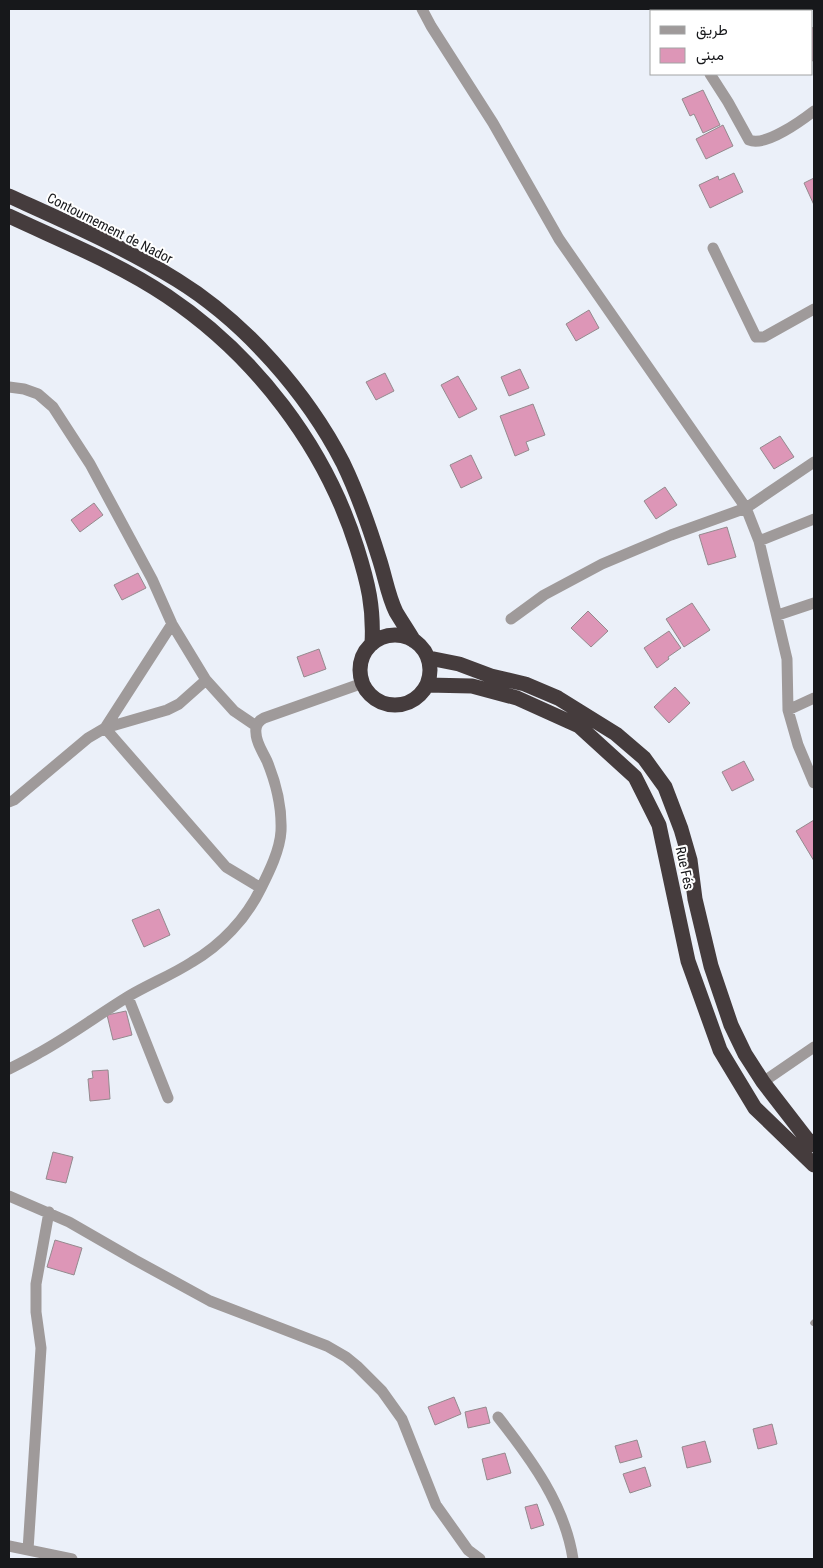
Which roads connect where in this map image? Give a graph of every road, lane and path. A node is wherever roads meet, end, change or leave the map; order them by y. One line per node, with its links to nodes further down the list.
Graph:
1 (422, 9): 10 (street)
2 (711, 75): 3 (street)
3 (814, 113)
4 (9, 196): 17 (highway, Contournement de Nador)
5 (9, 216): 18 (highway)
6 (713, 248): 7 (street)
7 (814, 309)
8 (9, 387): 16 (street)
9 (814, 462): 10 (street)
10 (746, 508): 12 (street); 15 (street)
11 (814, 519): 12 (street)
12 (760, 541): 14 (street)
13 (814, 603): 14 (street)
14 (778, 615): 24 (street)
15 (511, 620)
16 (172, 624): 20 (street); 26 (street)
17 (414, 641): 18 (highway); 19 (highway)
18 (372, 644): 21 (highway)
19 (428, 658): 22 (highway); 33 (highway, Rue Fés)
20 (206, 680): 25 (street); 26 (street)
21 (363, 683): 22 (highway); 25 (street)
22 (427, 685): 36 (highway, Rue Fés)
23 (814, 698): 24 (street)
24 (788, 710): 27 (street)
25 (260, 722): 29 (street)
26 (105, 728): 28 (street); 29 (street)
27 (814, 783)
28 (9, 802)
29 (262, 888): 30 (street)
30 (128, 997): 32 (street); 34 (street)
31 (814, 1048): 33 (street)
32 (9, 1069)
33 (763, 1082): 35 (highway, Rue Fés)
34 (168, 1098)
35 (814, 1145)
36 (814, 1165)
37 (9, 1196): 38 (street)
38 (49, 1212): 41 (street); 43 (street)
39 (498, 1417): 44 (street)
40 (9, 1546): 41 (street)
41 (28, 1550): 42 (street)
42 (72, 1559)
43 (480, 1559)
44 (573, 1559)

